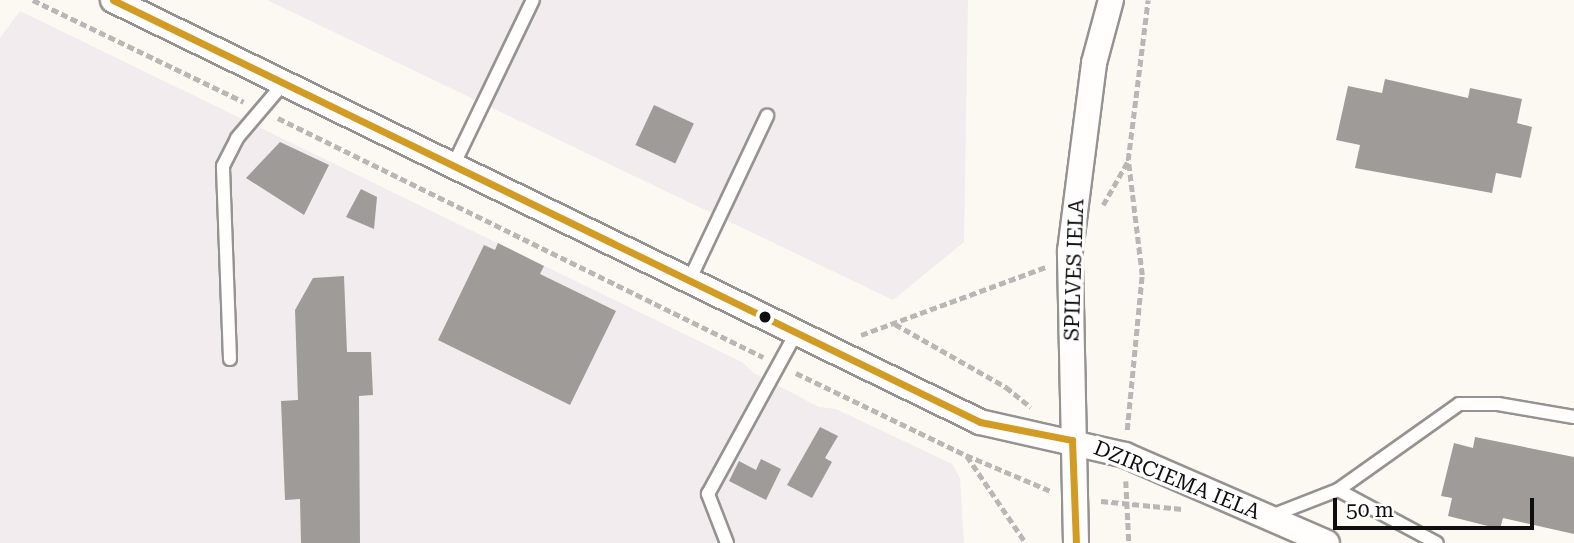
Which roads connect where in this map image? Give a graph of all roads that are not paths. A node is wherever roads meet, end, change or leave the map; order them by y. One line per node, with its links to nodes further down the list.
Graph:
1 (113, 0): 4 (street, DZIRCIEMA IELA)
2 (533, 0): 6 (lane)
3 (1111, 0): 11 (street, SPILVES IELA)
4 (283, 84): 6 (street, DZIRCIEMA IELA); 9 (lane)
5 (767, 116): 7 (lane)
6 (453, 166): 7 (street, DZIRCIEMA IELA)
7 (689, 281): 8 (street, DZIRCIEMA IELA)
8 (796, 333): 11 (street, DZIRCIEMA IELA); 14 (lane)
9 (230, 359)
10 (1574, 417): 12 (lane)
11 (1072, 440): 13 (street, DZIRCIEMA IELA); 15 (street, SPILVES IELA)
12 (1338, 490): 13 (lane); 17 (lane)
13 (1270, 517): 16 (street, DZIRCIEMA IELA)
14 (727, 543)
15 (1076, 543)
16 (1327, 543)
17 (1437, 543)

